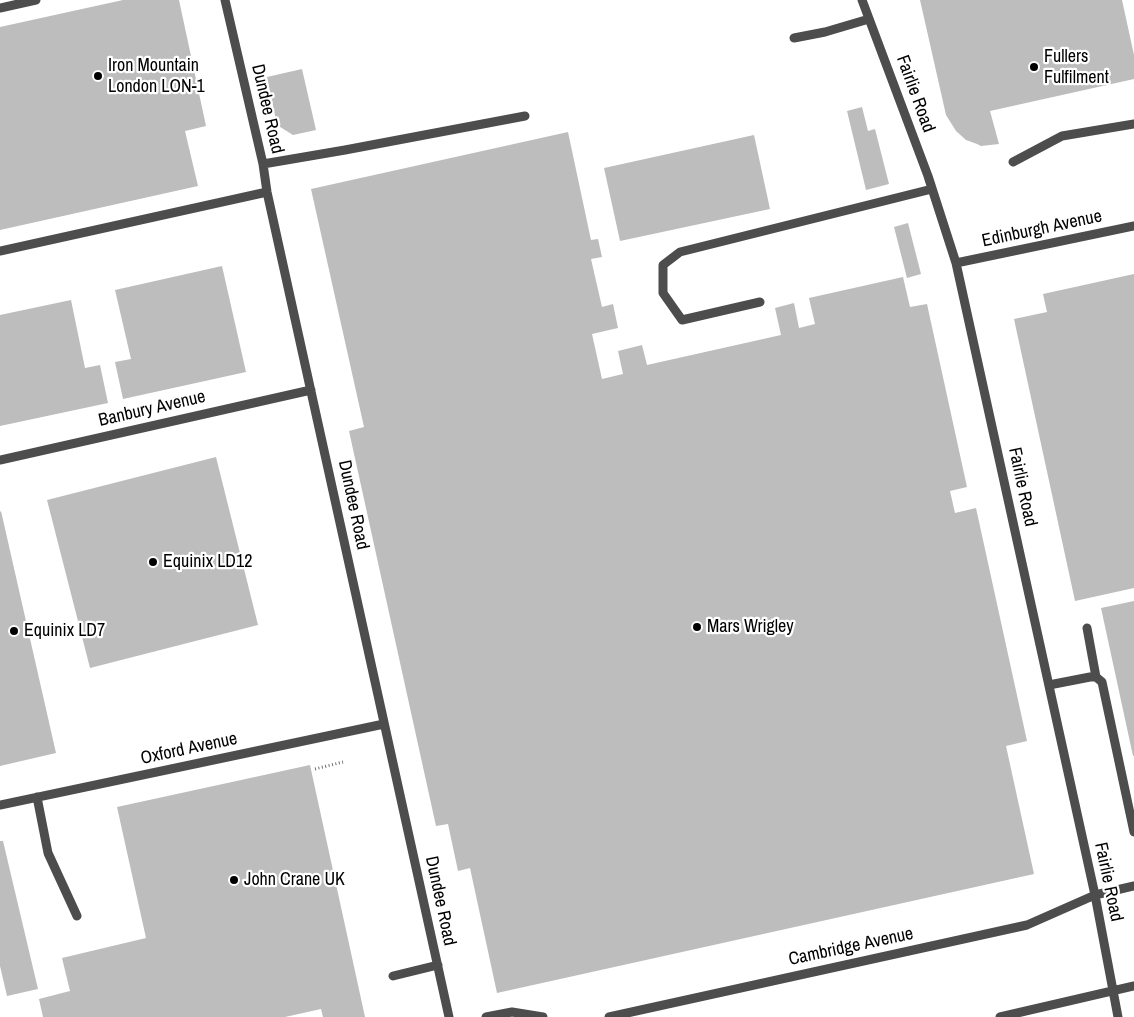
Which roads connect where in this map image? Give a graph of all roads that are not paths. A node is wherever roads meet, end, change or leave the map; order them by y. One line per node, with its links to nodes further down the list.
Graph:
1 (36, 0): 4 (street)
2 (225, 0): 10 (street, Dundee Road)
3 (862, 0): 5 (street, Fairlie Road)
4 (0, 8)
5 (869, 19): 6 (street); 11 (street, Fairlie Road)
6 (794, 38)
7 (525, 116): 10 (street)
8 (1134, 124): 9 (street)
9 (1013, 162)
10 (263, 164): 12 (street, Dundee Road)
11 (932, 189): 15 (street, Fairlie Road); 16 (street)
12 (267, 192): 14 (street); 17 (street, Dundee Road)
13 (1134, 226): 15 (street, Edinburgh Avenue)
14 (0, 251)
15 (956, 263): 21 (street, Fairlie Road)
16 (760, 302)
17 (311, 390): 18 (street, Banbury Avenue); 22 (street, Dundee Road)
18 (0, 460)
19 (1087, 628): 20 (street)
20 (1096, 677): 21 (street); 25 (street)
21 (1049, 685): 27 (street, Fairlie Road)
22 (384, 724): 23 (street, Oxford Avenue); 29 (street, Dundee Road)
23 (37, 798): 24 (street, Oxford Avenue); 28 (street)
24 (0, 805)
25 (1134, 832)
26 (1134, 886): 27 (street, Cambridge Avenue)
27 (1095, 895): 32 (street, Fairlie Road); 36 (street, Cambridge Avenue)
28 (77, 916)
29 (438, 965): 30 (street); 33 (street, Dundee Road)
30 (393, 976)
31 (1134, 986): 32 (street)
32 (1113, 990): 37 (street); 38 (street, Fairlie Road)
33 (449, 1017)
34 (486, 1017): 35 (street)
35 (543, 1017)
36 (610, 1017)
37 (1000, 1017)
38 (1118, 1017)

